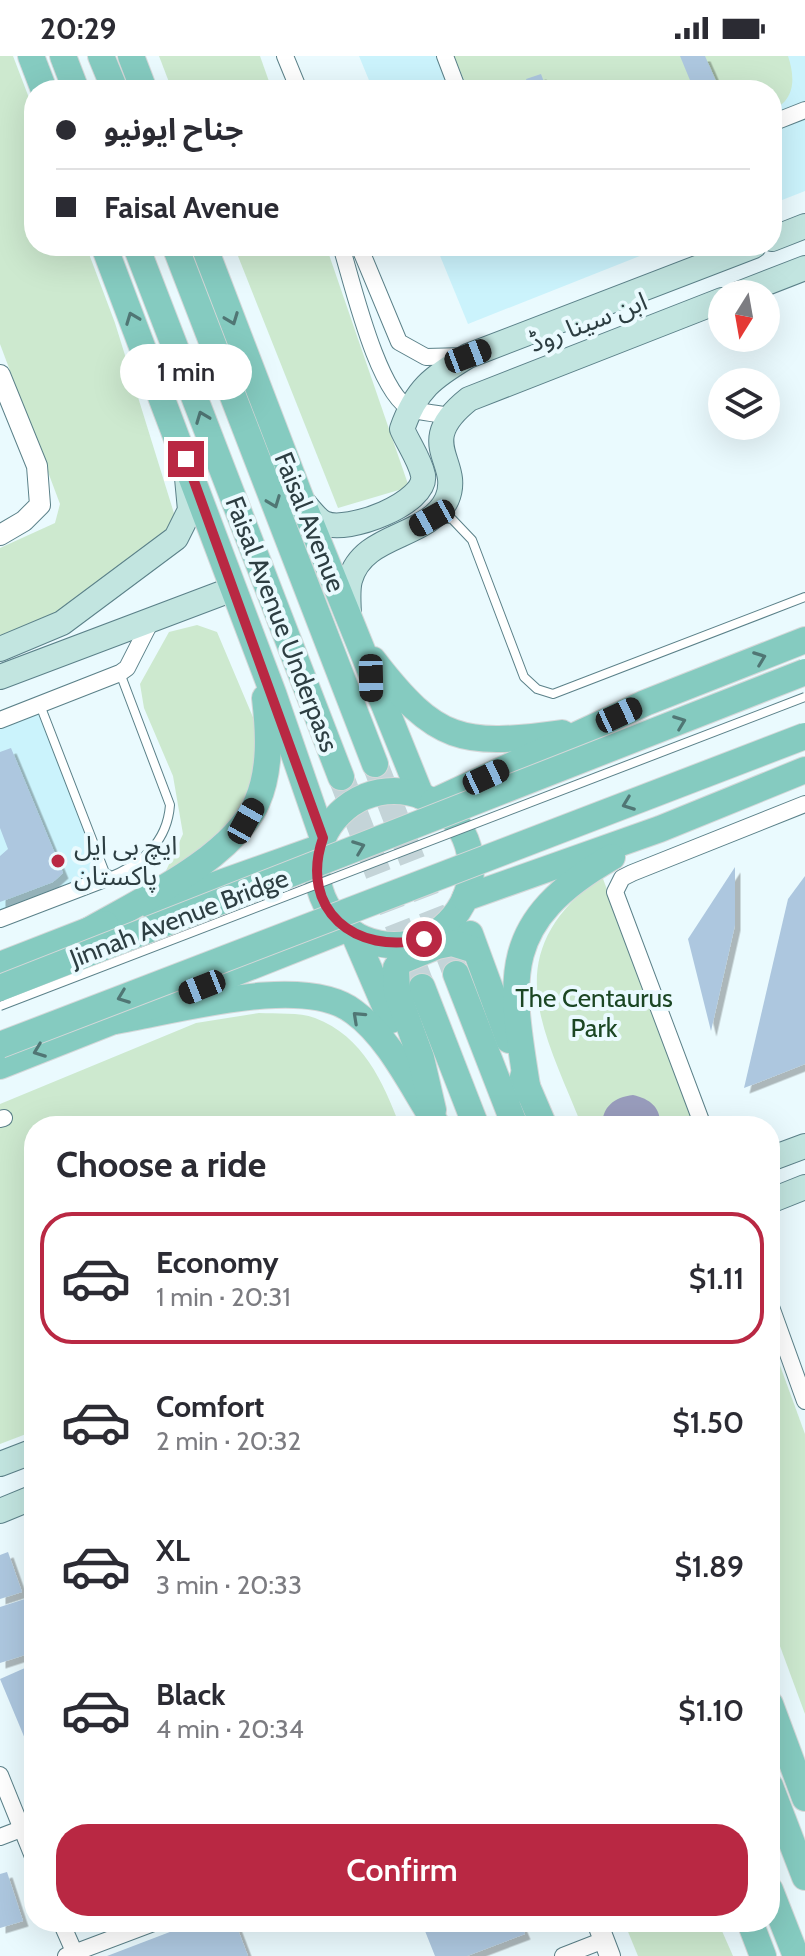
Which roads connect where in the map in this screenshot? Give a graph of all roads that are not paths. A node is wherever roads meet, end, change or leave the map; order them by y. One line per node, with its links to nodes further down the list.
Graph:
1 (31, 56): 7 (main road)
2 (63, 56): 8 (main road)
3 (101, 56): 9 (main road)
4 (131, 56): 10 (main road)
5 (285, 56): 11 (street)
6 (445, 56): 12 (street)
7 (40, 80)
8 (72, 80)
9 (111, 80)
10 (140, 80)
11 (295, 80)
12 (454, 80)
13 (805, 110): 14 (street)
14 (782, 119)
15 (805, 226): 16 (main road)
16 (782, 235)
17 (108, 256): 31 (main road, one-way to 17)
18 (140, 256): 56 (main road, Faisal Avenue Underpass, one-way to 18)
19 (179, 256): 54 (main road, Faisal Avenue Underpass, one-way to 54)
20 (208, 256): 32 (main road, Faisal Avenue, one-way to 32)
21 (344, 256): 29 (street)
22 (363, 256): 27 (street)
23 (728, 256): 27 (main road, ابن سینا روڈ)
24 (805, 268): 25 (main road)
25 (774, 280)
26 (708, 305): 30 (main road, ابن سینا روڈ)
27 (468, 356): 29 (main road, ابن سینا روڈ)
28 (0, 375): 35 (street)
29 (409, 409): 30 (street); 33 (main road)
30 (448, 416): 34 (main road)
31 (186, 459): 37 (main road); 42 (main road)
32 (301, 499): 33 (main road); 40 (main road, Faisal Avenue)
33 (377, 515): 36 (main road)
34 (432, 518): 36 (main road); 38 (lane)
35 (0, 535)
36 (390, 537): 40 (main road)
37 (233, 589): 39 (main road); 43 (main road)
38 (805, 597)
39 (154, 616): 44 (main road); 46 (street)
40 (352, 629): 47 (main road, Faisal Avenue); 50 (main road)
41 (805, 640): 50 (main road, one-way to 41)
42 (0, 649)
43 (263, 668): 48 (main road); 64 (main road)
44 (5, 670)
45 (805, 672): 70 (main road, Jinnah Avenue Bridge, one-way to 45, bridge)
46 (120, 673): 51 (street); 61 (lane)
47 (371, 678): 48 (main road); 57 (main road, Faisal Avenue)
48 (273, 693): 60 (main road)
49 (805, 697): 71 (lane, bridge)
50 (645, 703): 57 (main road)
51 (40, 705): 52 (street); 61 (lane)
52 (0, 720)
53 (805, 736): 73 (main road, Jinnah Avenue Bridge, one-way to 73, bridge)
54 (375, 764)
55 (805, 770): 59 (main road)
56 (341, 777)
57 (427, 799): 60 (main road); 62 (main road)
58 (805, 804): 82 (street)
59 (660, 829): 62 (main road); 75 (main road)
60 (321, 843): 64 (main road); 65 (main road)
61 (107, 878): 63 (street)
62 (463, 903): 65 (main road); 66 (main road)
63 (0, 919)
64 (88, 931): 67 (main road)
65 (350, 932): 72 (main road); 77 (main road)
66 (475, 950): 75 (main road); 78 (main road)
67 (0, 965)
68 (456, 974): 80 (main road)
69 (422, 987): 79 (main road)
70 (0, 988)
71 (0, 1006)
72 (115, 1021): 74 (main road, one-way to 74); 76 (main road, one-way to 72)
73 (0, 1045)
74 (0, 1066)
75 (528, 1092): 81 (main road)
76 (430, 1116)
77 (433, 1116)
78 (435, 1116)
79 (472, 1116)
80 (511, 1116)
81 (539, 1116)
82 (699, 1116)
83 (805, 1146): 84 (main road)
84 (780, 1155)
85 (780, 1332): 86 (street)
86 (805, 1401)
87 (24, 1455): 88 (main road)
88 (0, 1464)
89 (24, 1501): 90 (main road)
90 (0, 1511)
91 (780, 1731): 93 (main road)
92 (0, 1775): 95 (street)
93 (805, 1798)
94 (780, 1812): 98 (main road)
95 (24, 1820)
96 (24, 1828): 97 (street)
97 (0, 1837)
98 (805, 1877)
99 (780, 1915): 107 (main road)
100 (64, 1932): 104 (street)
101 (131, 1932): 104 (street)
102 (754, 1932): 106 (main road)
103 (604, 1939): 105 (street)
104 (72, 1955)
105 (563, 1956)
106 (763, 1956)
107 (796, 1956)

